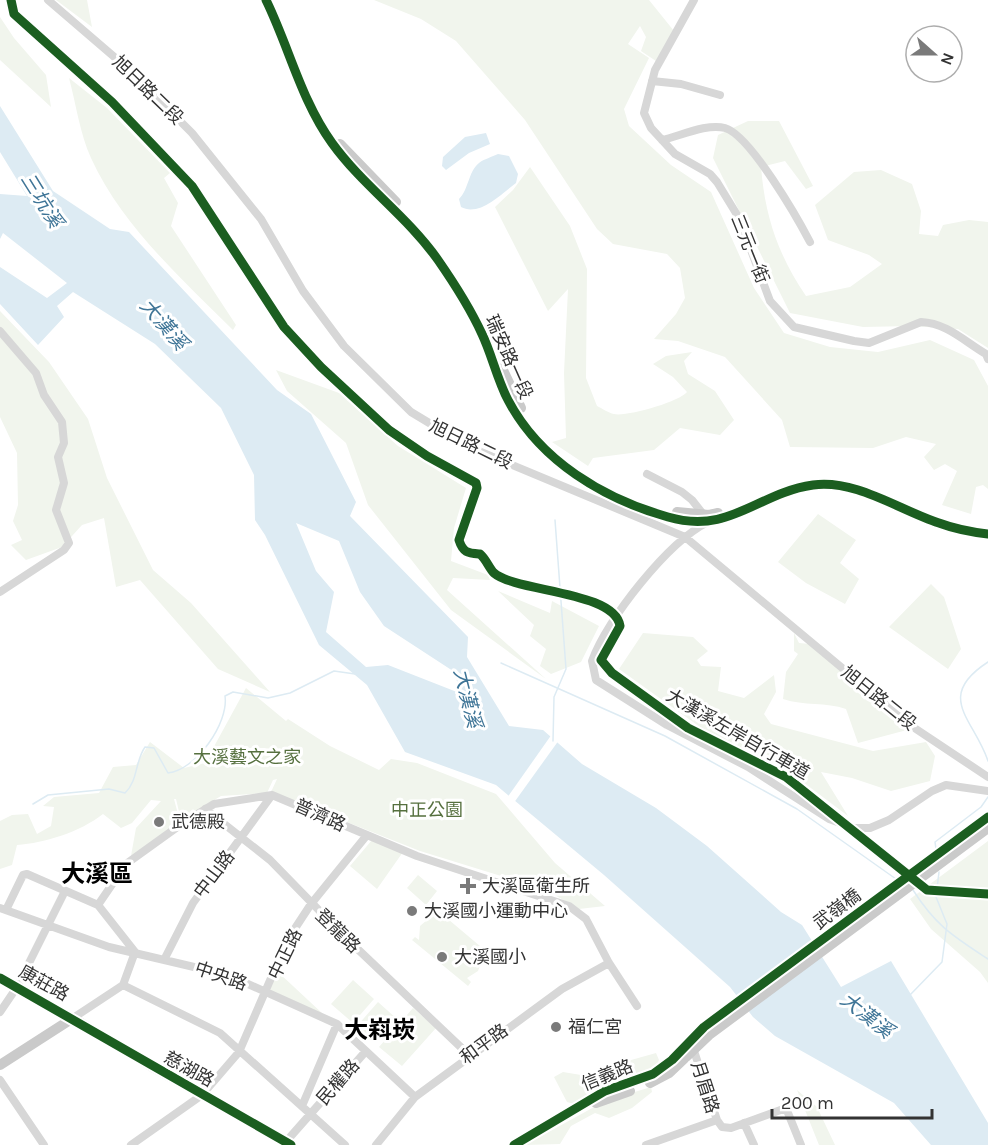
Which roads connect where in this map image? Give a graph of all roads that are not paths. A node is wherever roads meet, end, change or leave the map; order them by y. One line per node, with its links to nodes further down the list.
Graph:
1 (48, 0): 12 (street, 旭日路二段)
2 (266, 0): 12 (main road, 瑞安路一段)
3 (272, 0): 12 (main road, 瑞安路一段)
4 (694, 0): 5 (street, 三元一街)
5 (652, 81): 6 (street); 7 (street, 三元一街)
6 (720, 95)
7 (662, 140): 8 (street); 10 (street, 三元一街)
8 (810, 242)
9 (0, 332): 17 (street)
10 (988, 360)
11 (647, 474): 13 (street)
12 (629, 505): 13 (main road, 瑞安路一段); 16 (street, 旭日路二段)
13 (703, 520): 14 (main road, 瑞安路一段); 15 (main road, 瑞安路一段); 16 (street)
14 (988, 528)
15 (988, 534)
16 (685, 537): 18 (street, 旭日路二段); 19 (street)
17 (0, 592)
18 (986, 775)
19 (987, 791)
20 (272, 795): 21 (street, 普濟路); 24 (street, 普濟路); 25 (street, 中山路)
21 (205, 809): 25 (street, 登龍路); 27 (street, 普濟路)
22 (988, 817): 42 (main road, 武嶺橋)
23 (988, 828): 42 (main road, 武嶺橋)
24 (367, 835): 28 (street, 中正路); 33 (street, 普濟路)
25 (241, 838): 28 (street, 登龍路); 32 (street, 中山路)
26 (65, 891): 27 (street); 29 (street); 30 (street)
27 (98, 904): 31 (street)
28 (311, 904): 37 (street, 中正路); 46 (street, 登龍路)
29 (3, 909): 30 (street, 中央路)
30 (48, 925): 31 (street, 中央路); 36 (street)
31 (135, 952): 32 (street, 中央路); 35 (street)
32 (165, 958): 37 (street, 中央路)
33 (609, 963): 38 (street, 普濟路); 46 (street, 和平路)
34 (0, 978): 36 (street, 康莊路)
35 (123, 985): 40 (street, 康莊路); 45 (street)
36 (17, 987): 39 (street); 40 (street, 康莊路)
37 (266, 992): 41 (street, 中央路); 45 (street, 中正路)
38 (638, 1006)
39 (0, 1012)
40 (73, 1018): 47 (main road); 49 (main road, 慈湖路)
41 (338, 1024): 44 (street, 中央路); 51 (street)
42 (706, 1031): 43 (main road, 信義路)
43 (693, 1046): 53 (street, 月眉路); 60 (main road, 信義路); 61 (main road, 信義路)
44 (366, 1051): 50 (street, 中央路); 52 (street, 民權路)
45 (239, 1053): 49 (street, 中正路); 51 (street)
46 (469, 1055): 50 (street, 和平路)
47 (0, 1065)
48 (0, 1080): 56 (street)
49 (202, 1095): 55 (main road, 慈湖路); 57 (street, 中正路)
50 (414, 1097): 59 (street, 和平路)
51 (302, 1106): 52 (street)
52 (310, 1114): 55 (street, 民權路); 58 (street)
53 (717, 1120): 54 (street); 62 (street, 月眉路)
54 (744, 1123): 63 (street); 64 (street)
55 (287, 1144)
56 (44, 1145)
57 (131, 1145)
58 (345, 1145)
59 (376, 1145)
60 (514, 1145)
61 (523, 1145)
62 (646, 1145)
63 (754, 1145)
64 (801, 1145)

